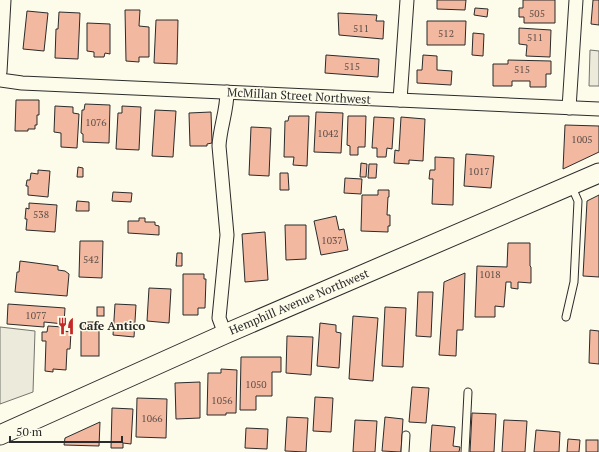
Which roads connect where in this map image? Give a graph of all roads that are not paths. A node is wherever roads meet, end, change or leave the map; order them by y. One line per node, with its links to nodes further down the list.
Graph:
1 (4, 0): 4 (street)
2 (407, 0): 7 (street)
3 (576, 0): 8 (street)
4 (0, 72)
5 (0, 80): 6 (street, McMillan Street Northwest)
6 (227, 92): 7 (street, McMillan Street Northwest); 13 (street)
7 (400, 100): 8 (street, McMillan Street Northwest)
8 (569, 108): 9 (street, McMillan Street Northwest)
9 (599, 109)
10 (599, 173): 11 (street, Hemphill Avenue Northwest)
11 (571, 185): 12 (lane); 13 (street, Hemphill Avenue Northwest)
12 (566, 317)
13 (225, 334): 15 (street, Hemphill Avenue Northwest)
14 (468, 392): 18 (lane)
15 (0, 435)
16 (406, 435): 17 (lane)
17 (405, 452)
18 (465, 452)

